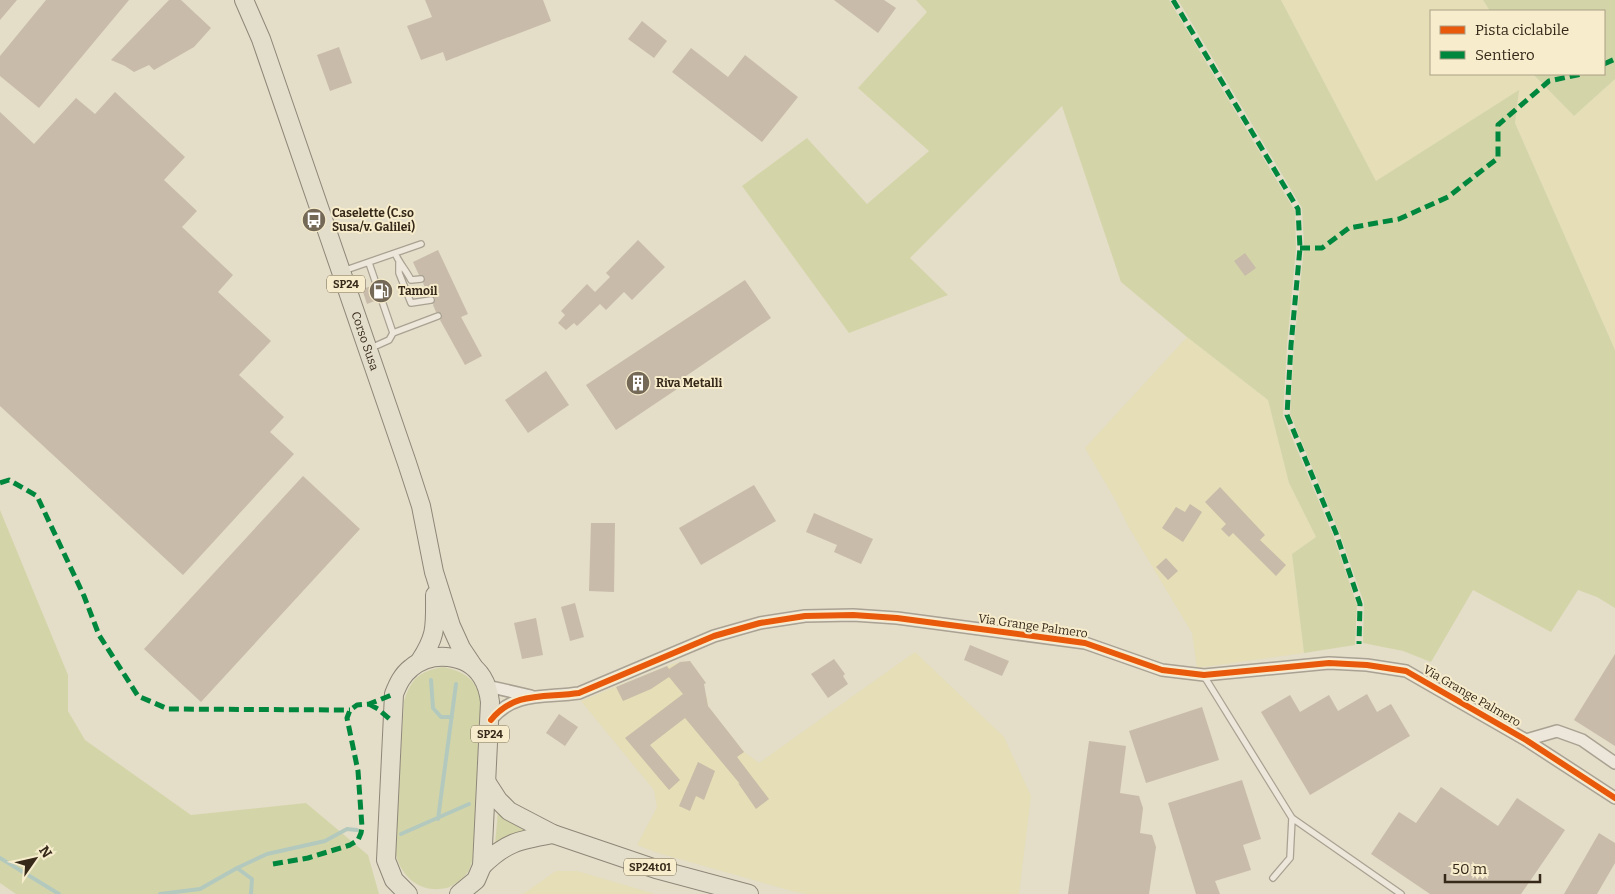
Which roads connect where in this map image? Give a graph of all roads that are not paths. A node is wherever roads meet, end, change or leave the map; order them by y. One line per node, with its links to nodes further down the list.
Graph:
1 (244, 0): 6 (main road, Corso Susa / SP24)
2 (421, 244): 3 (lane)
3 (395, 253): 4 (lane); 5 (lane)
4 (370, 262): 6 (lane); 10 (lane)
5 (399, 263): 7 (lane); 8 (lane)
6 (342, 272): 11 (main road, Corso Susa / SP24)
7 (421, 279)
8 (431, 300)
9 (438, 316): 10 (lane)
10 (394, 333): 11 (lane)
11 (369, 349): 12 (main road, Corso Susa / SP24)
12 (434, 572): 13 (main road, Corso Susa / SP24); 14 (main road, Corso Susa / SP24)
13 (420, 661): 14 (main road); 27 (main road, SP24)
14 (473, 666): 16 (main road, SP24)
15 (1204, 675): 17 (street, Via Grange Palmero); 19 (street, Via Grange Palmero); 23 (lane)
16 (487, 686): 17 (street, Via Grange Palmero); 18 (main road, SP24)
17 (535, 697): 18 (street, Via Grange Palmero)
18 (491, 720): 21 (main road, SP24)
19 (1526, 740): 20 (street); 22 (street, Via Grange Palmero)
20 (1615, 763)
21 (488, 784): 24 (main road, SP24t01); 25 (main road, SP24)
22 (1615, 798)
23 (1292, 818): 26 (lane); 30 (lane)
24 (553, 834): 25 (main road, SP24t01); 29 (main road, SP24t01)
25 (482, 866): 28 (main road, SP24)
26 (1273, 878)
27 (408, 894)
28 (459, 894)
29 (749, 894)
30 (1401, 894)

